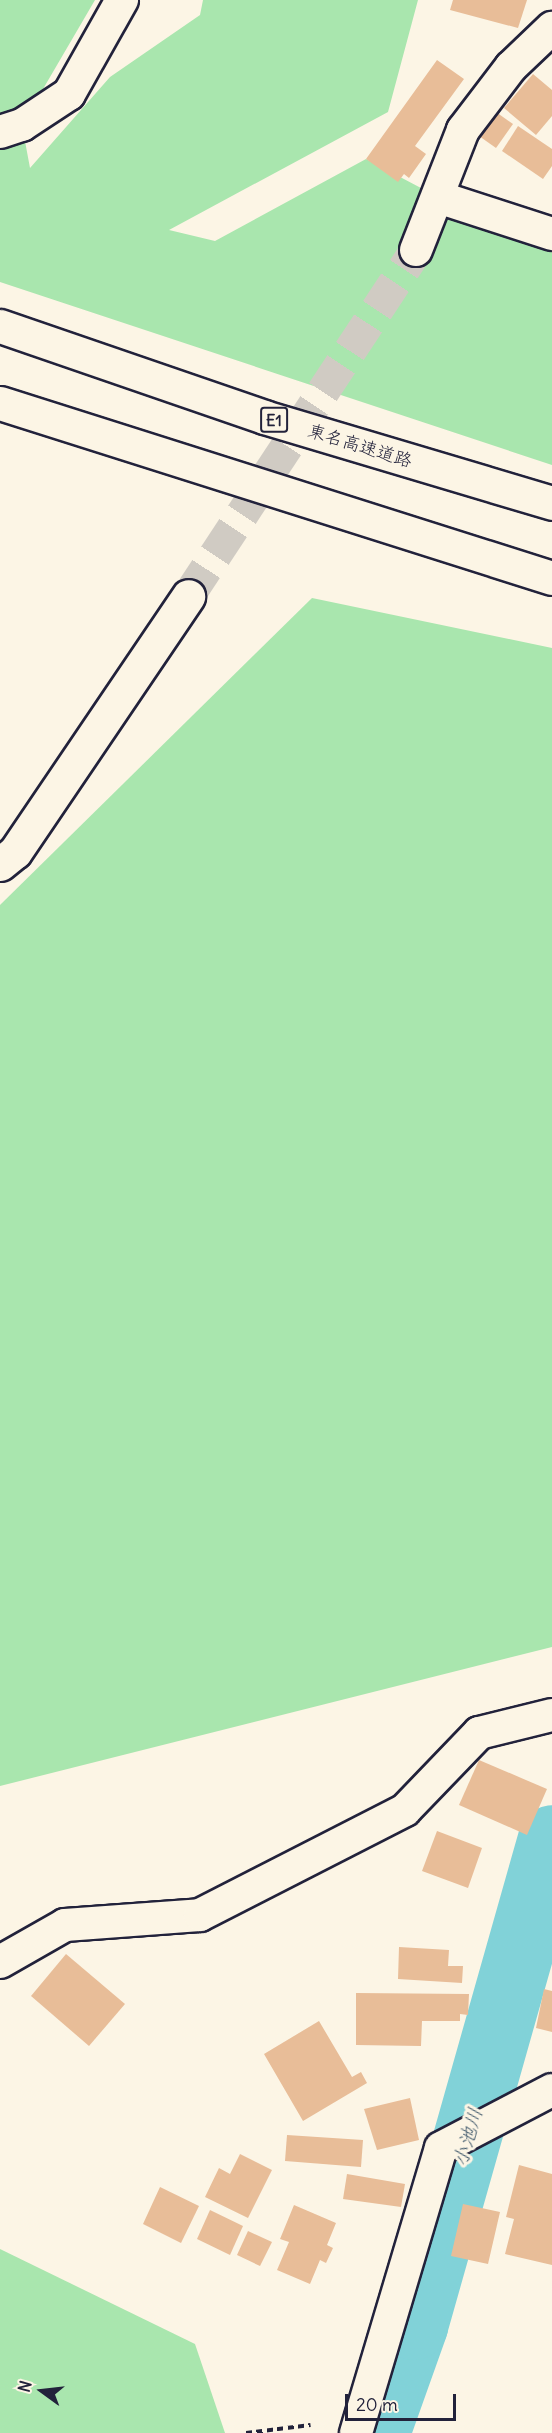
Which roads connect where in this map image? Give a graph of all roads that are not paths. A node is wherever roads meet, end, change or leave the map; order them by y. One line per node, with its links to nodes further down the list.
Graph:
1 (122, 0): 3 (street)
2 (552, 28): 4 (street)
3 (0, 132)
4 (438, 196): 5 (street); 6 (street)
5 (552, 234)
6 (416, 250)
7 (0, 326): 9 (main road, 東名高速道路 / E1)
8 (0, 403): 10 (main road)
9 (552, 503)
10 (552, 578)
11 (188, 596): 12 (main road)
12 (0, 864)
13 (552, 1715): 14 (street)
14 (0, 1962)
15 (552, 2090): 16 (street)
16 (356, 2433)

